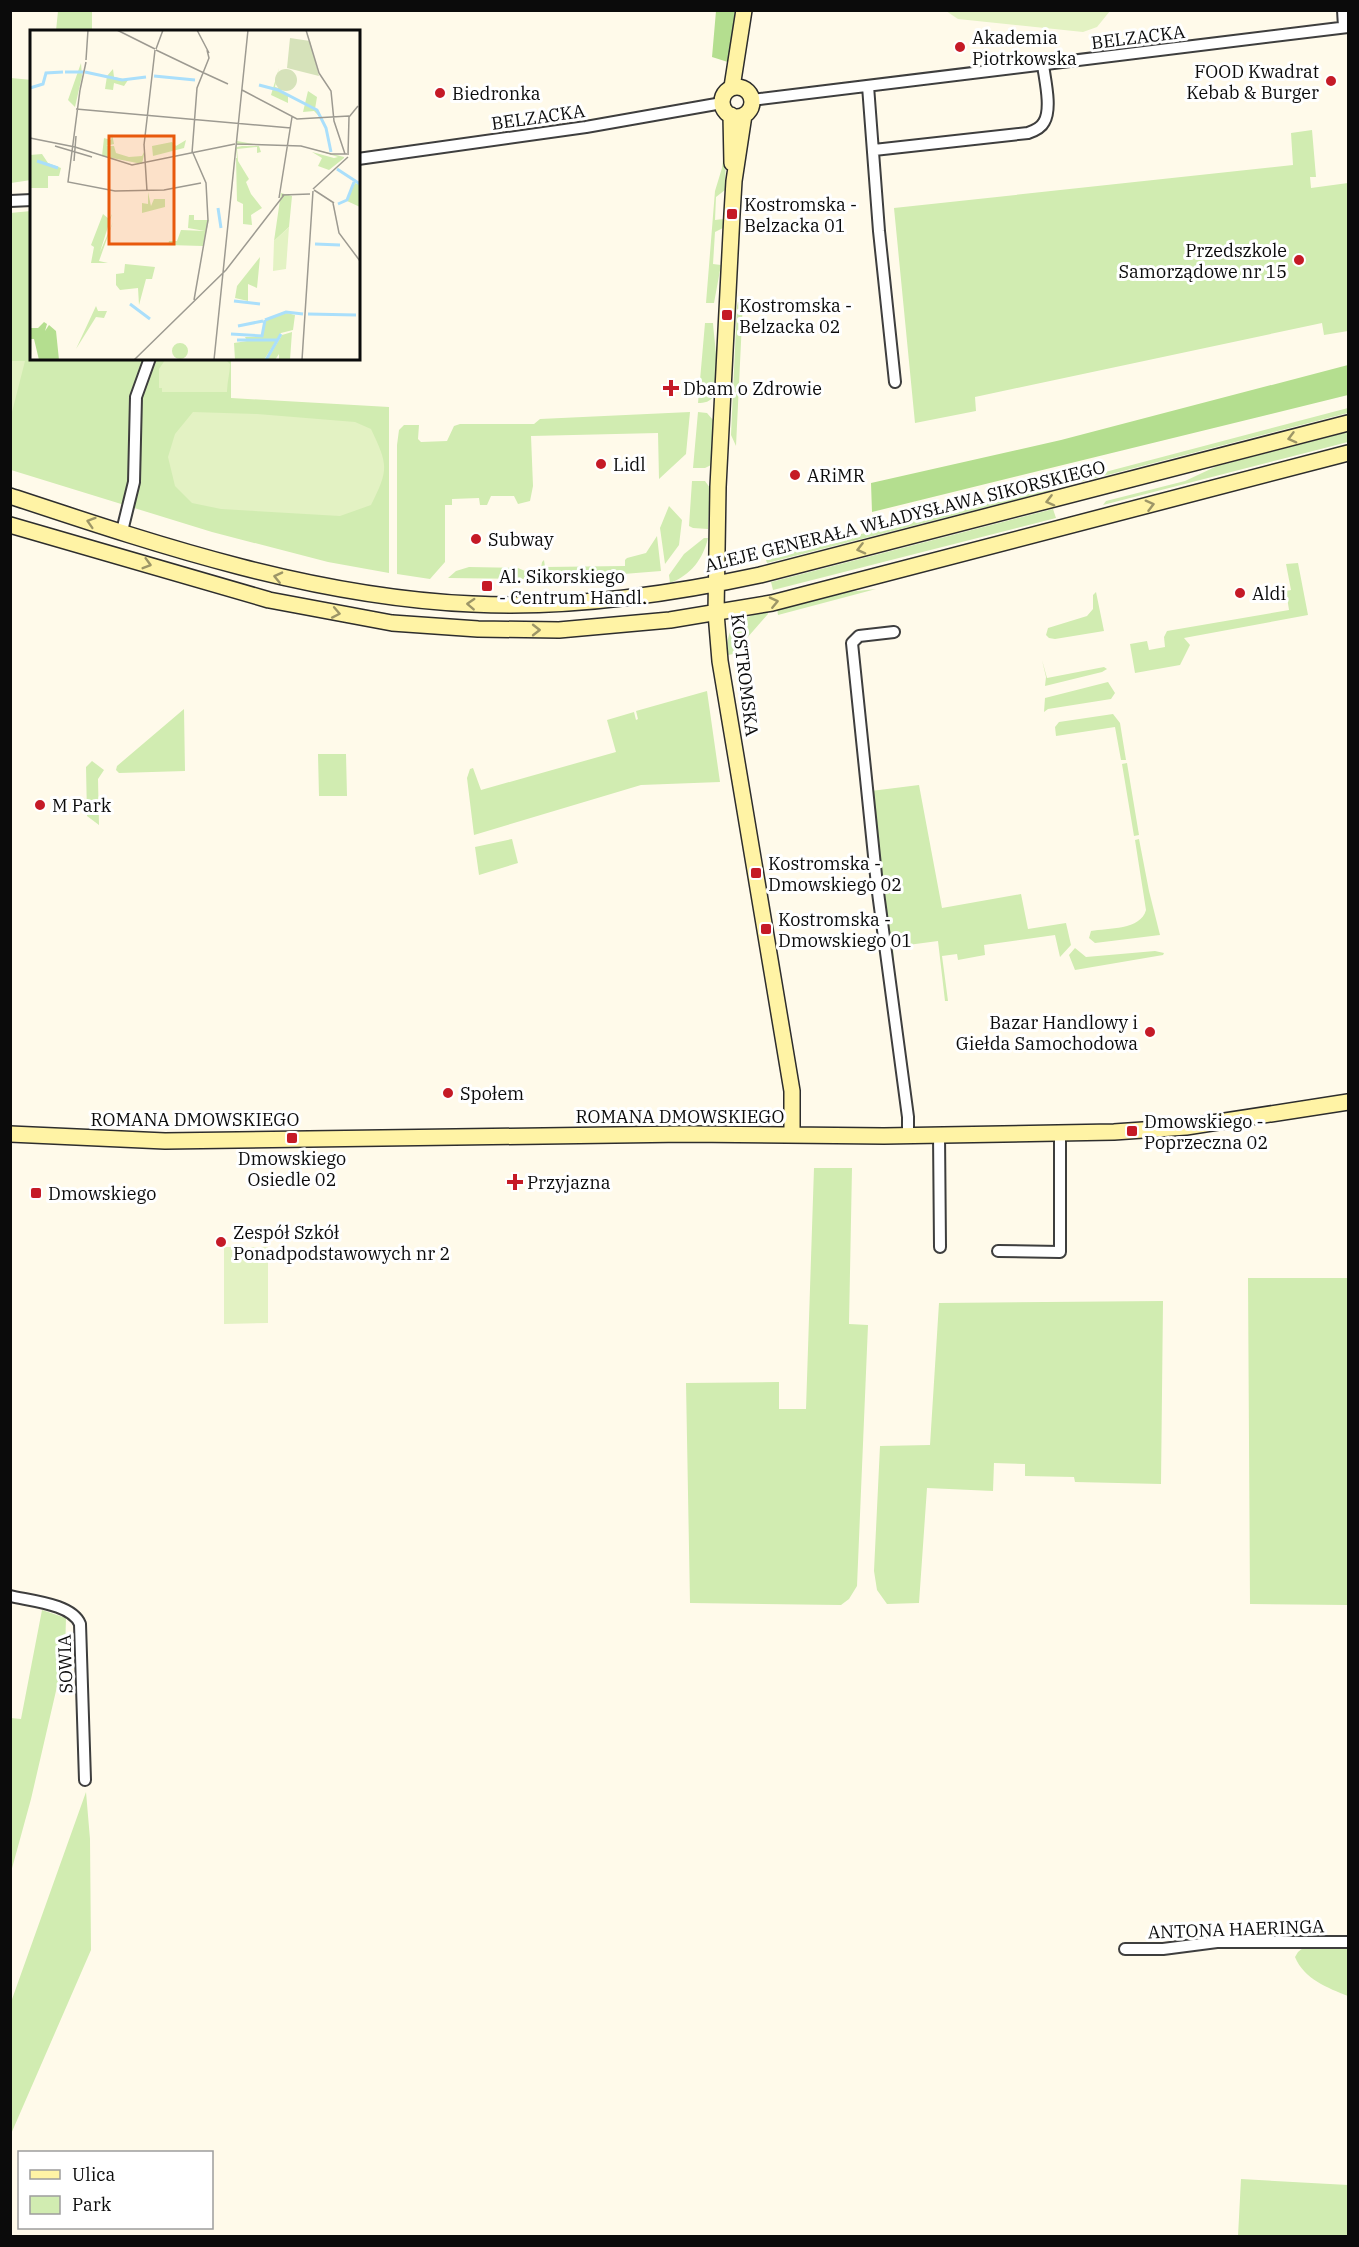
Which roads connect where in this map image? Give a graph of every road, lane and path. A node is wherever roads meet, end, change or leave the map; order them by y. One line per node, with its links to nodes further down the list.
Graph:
1 (1343, 10): 3 (street)
2 (743, 14): 6 (main road)
3 (1346, 27): 4 (street, BELZACKA)
4 (1043, 65): 5 (street, BELZACKA); 8 (street)
5 (868, 86): 6 (street, BELZACKA); 8 (street)
6 (743, 92): 7 (main road); 7 (main road)
7 (732, 111): 9 (street, BELZACKA); 21 (main road, KOSTROMSKA)
8 (874, 150): 13 (street)
9 (360, 159)
10 (30, 200): 11 (street)
11 (10, 201)
12 (149, 360): 20 (street)
13 (895, 382)
14 (1348, 423): 16 (main road, ALEJE GENERAŁA WŁADYSŁAWA SIKORSKIEGO, one-way to 16)
15 (1348, 453): 18 (main road, one-way to 15)
16 (1107, 487): 18 (main road); 21 (main road, ALEJE GENERAŁA WŁADYSŁAWA SIKORSKIEGO, one-way to 21)
17 (10, 496): 20 (main road, ALEJE GENERAŁA WŁADYSŁAWA SIKORSKIEGO, one-way to 17)
18 (1094, 520): 22 (main road, one-way to 18)
19 (10, 525): 22 (main road, one-way to 22)
20 (122, 531): 21 (main road, ALEJE GENERAŁA WŁADYSŁAWA SIKORSKIEGO, one-way to 20)
21 (717, 584): 22 (main road, KOSTROMSKA)
22 (716, 613): 28 (main road, KOSTROMSKA)
23 (894, 632): 29 (street)
24 (1348, 1102): 25 (main road, ROMANA DMOWSKIEGO)
25 (1060, 1133): 27 (main road, ROMANA DMOWSKIEGO); 31 (street)
26 (10, 1134): 28 (main road, ROMANA DMOWSKIEGO)
27 (939, 1134): 29 (main road, ROMANA DMOWSKIEGO); 30 (street)
28 (792, 1135): 29 (main road, ROMANA DMOWSKIEGO)
29 (908, 1135)
30 (940, 1247)
31 (998, 1251)
32 (10, 1596): 33 (street, SOWIA)
33 (85, 1780)
34 (1348, 1942): 35 (street, ANTONA HAERINGA)
35 (1125, 1949)

